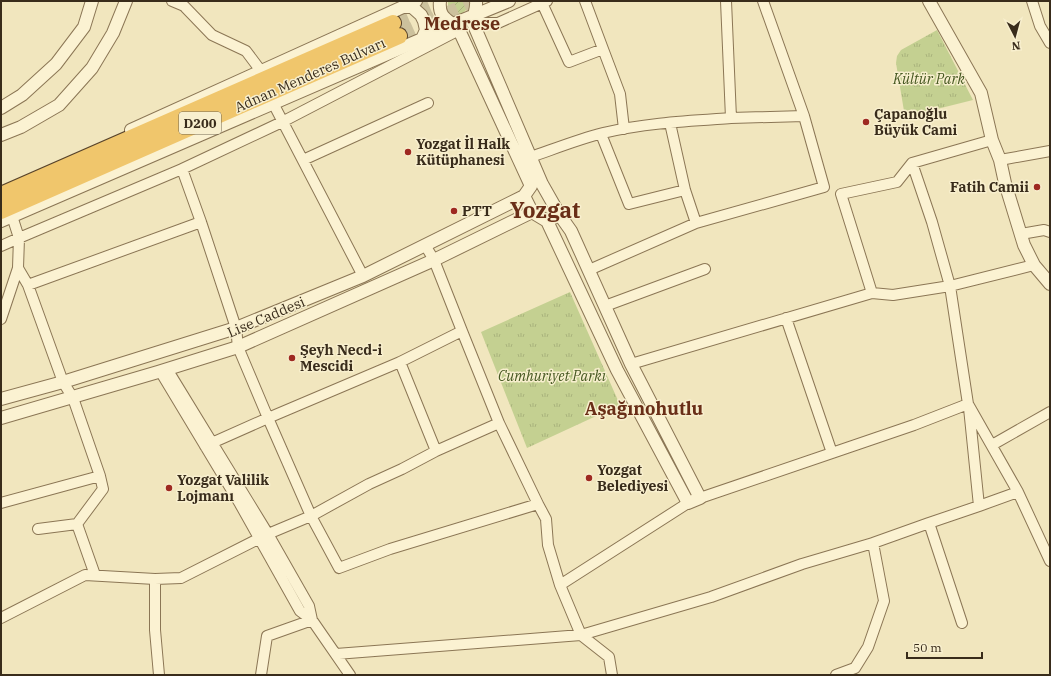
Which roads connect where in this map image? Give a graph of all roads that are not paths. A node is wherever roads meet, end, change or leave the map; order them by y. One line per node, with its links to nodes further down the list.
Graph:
1 (92, 1): 24 (street)
2 (126, 1): 31 (street)
3 (172, 1): 21 (street)
4 (416, 1): 15 (street)
5 (440, 1): 17 (street)
6 (476, 1): 16 (street)
7 (492, 1): 13 (street)
8 (585, 1): 20 (street)
9 (726, 1): 26 (street)
10 (762, 1): 25 (street)
11 (930, 1): 32 (street)
12 (1032, 1): 19 (street)
13 (506, 2): 16 (street)
14 (545, 2): 16 (street); 20 (street)
15 (403, 6): 18 (street); 21 (street)
16 (473, 20): 17 (street); 34 (street)
17 (456, 27): 18 (street); 27 (street); 41 (street)
18 (422, 39): 23 (street)
19 (1050, 43)
20 (603, 49): 29 (street)
21 (261, 70): 40 (street)
22 (428, 102): 35 (street)
23 (273, 103): 27 (street); 47 (street)
24 (1, 108)
25 (804, 116): 26 (street); 39 (street)
26 (731, 118): 28 (street)
27 (282, 122): 35 (street); 38 (street)
28 (670, 123): 29 (street); 42 (street)
29 (624, 129): 30 (street)
30 (601, 134): 34 (street); 42 (street)
31 (1, 135)
32 (992, 140): 36 (street); 37 (street)
33 (1050, 151): 36 (street)
34 (531, 157): 41 (street)
35 (303, 160): 61 (street)
36 (1000, 160): 52 (street)
37 (912, 163): 43 (street); 64 (street)
38 (182, 169): 49 (street); 53 (street)
39 (824, 187): 43 (street); 50 (street)
40 (1, 188)
41 (532, 189): 45 (street); 46 (street); 55 (street, Lise Caddesi)
42 (685, 190): 50 (street)
43 (841, 194): 65 (street)
44 (1, 195): 47 (highway, Adnan Menderes Bulvarı / D200)
45 (532, 212): 48 (street); 56 (street, Lise Caddesi)
46 (559, 214): 48 (street); 60 (street)
47 (4, 216): 53 (street)
48 (547, 221): 91 (street)
49 (201, 222): 63 (street); 69 (street)
50 (696, 223): 60 (street)
51 (1050, 232): 52 (street)
52 (1021, 234): 57 (street)
53 (19, 238): 54 (street); 58 (street)
54 (1, 246)
55 (425, 246): 56 (street); 61 (street, Lise Caddesi)
56 (434, 260): 70 (street); 71 (street, Lise Caddesi)
57 (1034, 265): 62 (street); 64 (street)
58 (18, 268): 63 (street); 67 (street)
59 (705, 269): 66 (street)
60 (588, 270): 66 (street)
61 (363, 276): 69 (street, Lise Caddesi)
62 (1050, 284)
63 (28, 285): 75 (street)
64 (950, 286): 65 (street); 78 (street)
65 (872, 294): 68 (street)
66 (605, 306): 73 (street)
67 (1, 318)
68 (786, 318): 73 (street); 86 (street)
69 (236, 328): 71 (street); 75 (street, Lise Caddesi)
70 (462, 331): 72 (street); 82 (street)
71 (238, 347): 74 (street, Lise Caddesi); 81 (street)
72 (400, 362): 81 (street); 85 (street)
73 (631, 364): 89 (street)
74 (164, 370): 76 (street, Lise Caddesi); 83 (street)
75 (63, 382): 76 (street); 77 (street, Lise Caddesi)
76 (73, 398): 80 (street, Lise Caddesi); 87 (street)
77 (1, 399)
78 (968, 404): 84 (street); 86 (street); 93 (street)
79 (1049, 414): 84 (street)
80 (1, 418)
81 (268, 418): 83 (street); 94 (street)
82 (499, 423): 85 (street); 92 (street)
83 (209, 445): 98 (street)
84 (992, 445): 88 (street)
85 (436, 450): 94 (street)
86 (832, 453): 89 (street)
87 (100, 476): 90 (street); 96 (street)
88 (1018, 492): 93 (street); 100 (street)
89 (700, 498): 91 (street)
90 (1, 503)
91 (688, 503): 103 (street)
92 (538, 504): 94 (street); 103 (street)
93 (979, 506): 95 (street)
94 (311, 516): 98 (street)
95 (928, 523): 99 (street); 106 (street)
96 (77, 524): 97 (street); 101 (street)
97 (38, 529)
98 (264, 536): 102 (street); 105 (street)
99 (873, 543): 107 (street); 113 (street)
100 (1050, 560)
101 (95, 575): 102 (street); 104 (street)
102 (155, 579): 109 (street)
103 (560, 585): 107 (street)
104 (1, 618)
105 (312, 620): 108 (street); 110 (street)
106 (962, 623)
107 (581, 635): 108 (street); 112 (street)
108 (336, 654): 111 (street)
109 (159, 675)
110 (261, 675)
111 (350, 675)
112 (612, 675)
113 (836, 675)

